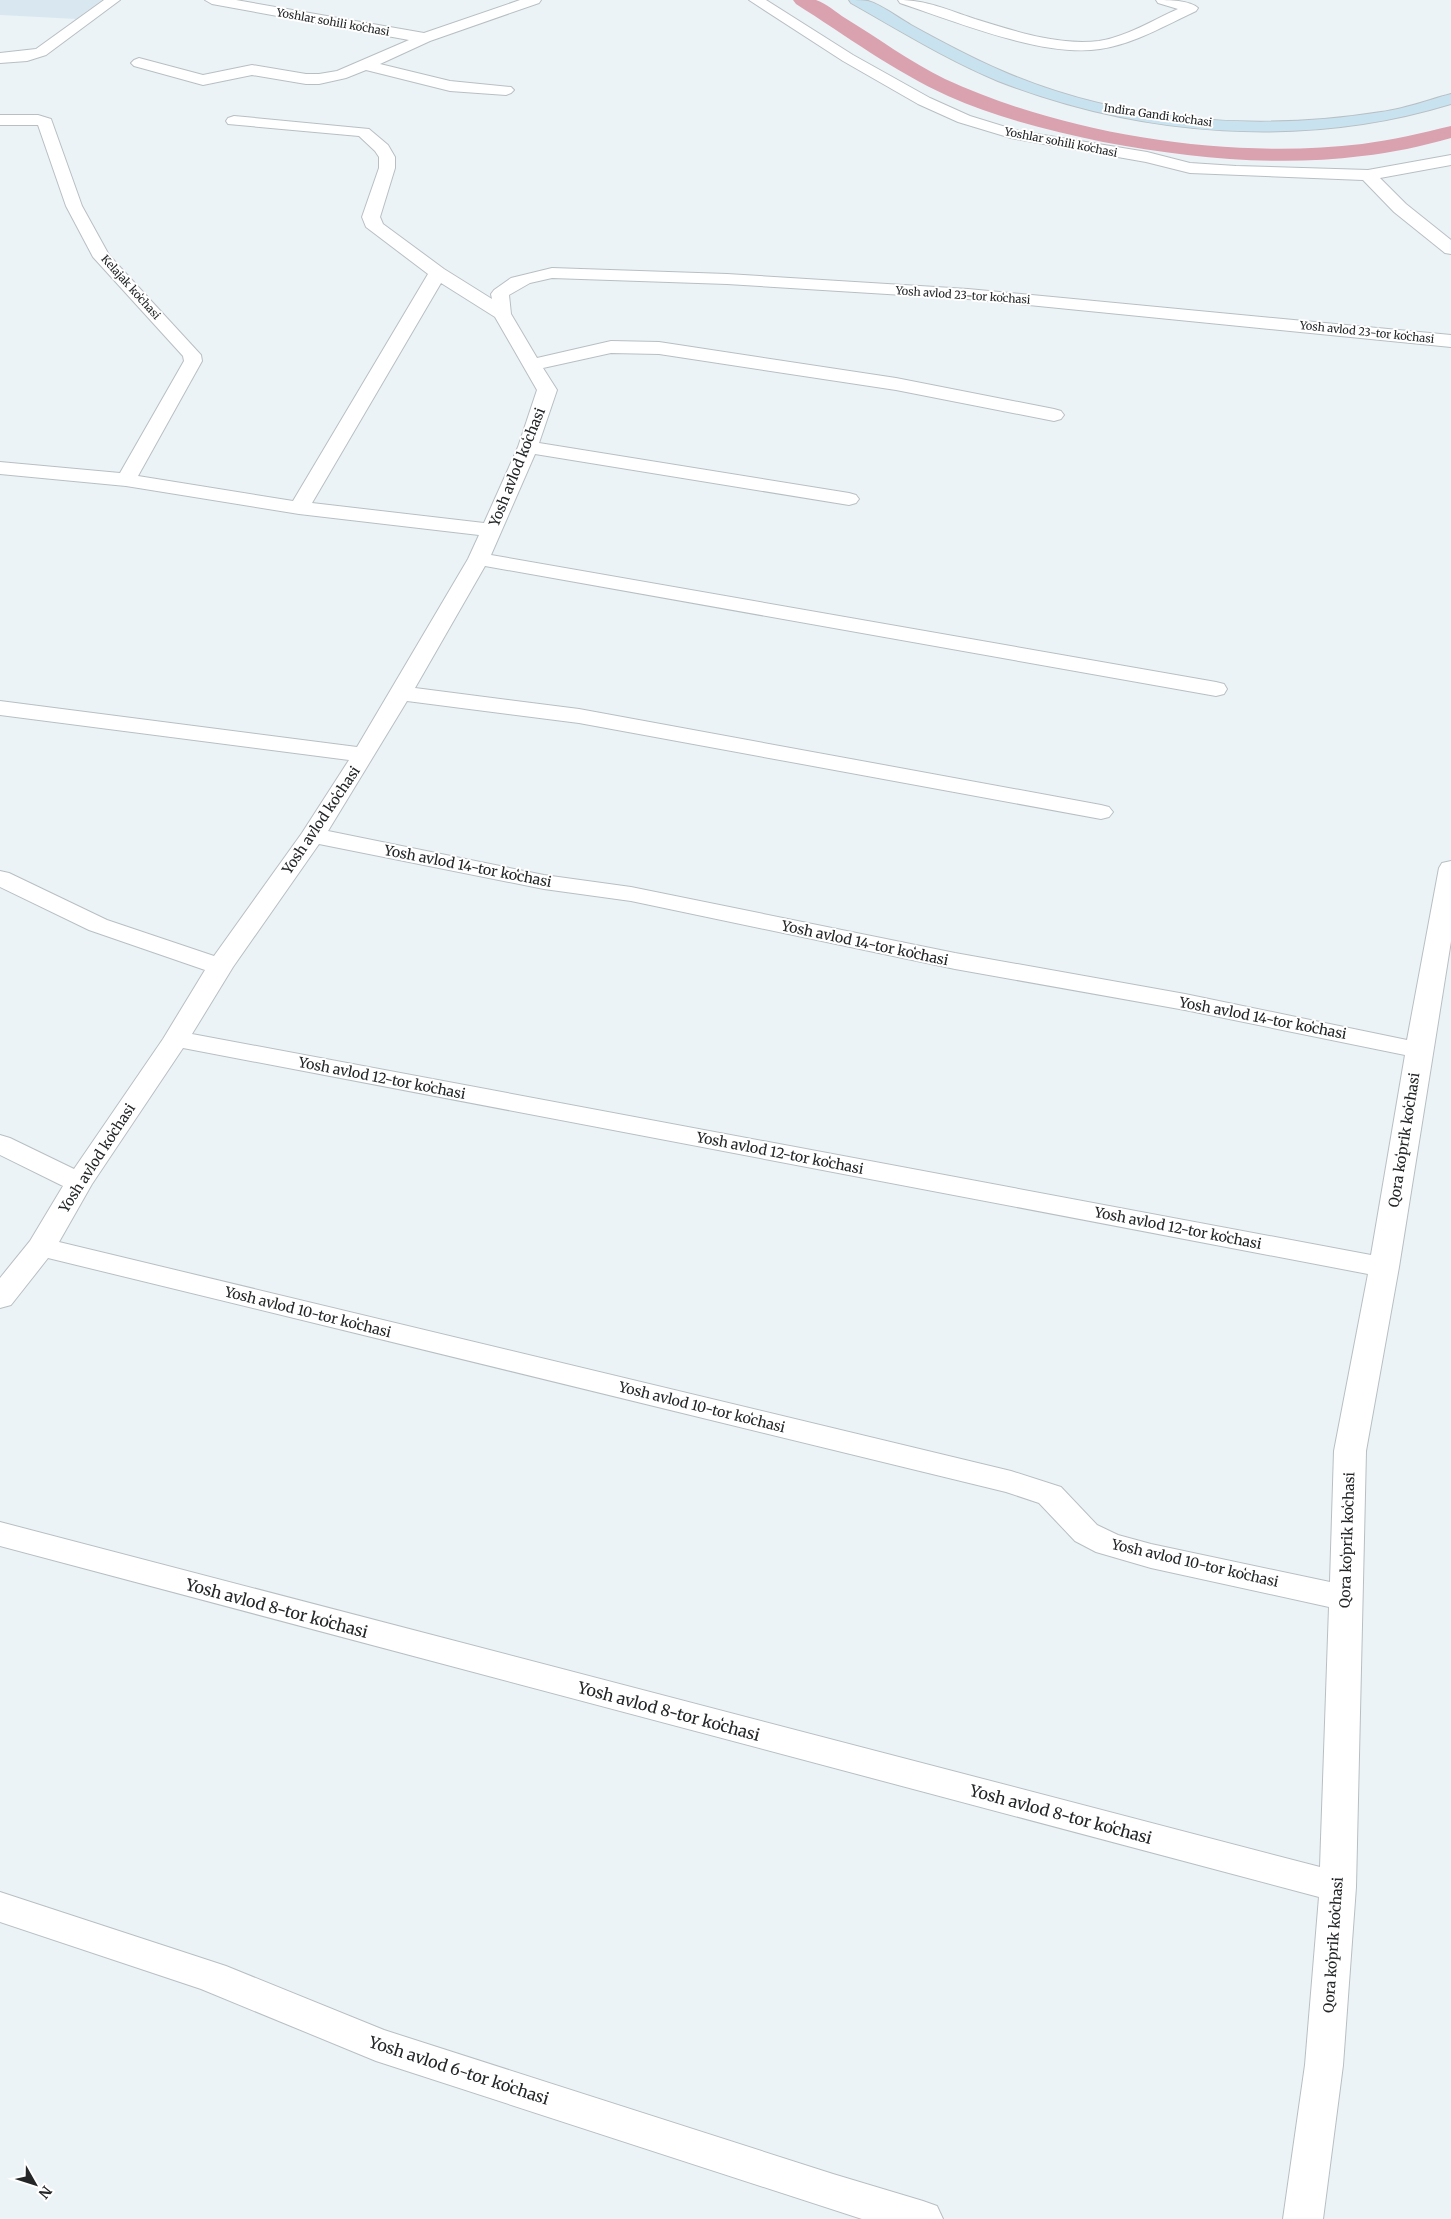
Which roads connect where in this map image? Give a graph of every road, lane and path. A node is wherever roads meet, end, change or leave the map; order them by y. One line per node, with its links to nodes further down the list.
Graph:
1 (113, 0): 10 (street)
2 (212, 0): 9 (street, Yoshlar sohili koʻchasi)
3 (534, 0): 9 (street, Yoshlar sohili koʻchasi)
4 (756, 0): 18 (street, Yoshlar sohili koʻchasi)
5 (856, 0): 14 (street, Indira Gandi koʻchasi)
6 (905, 0): 8 (street)
7 (1164, 0): 8 (street)
8 (1197, 4)
9 (425, 38): 12 (street, Yoshlar sohili koʻchasi)
10 (0, 58)
11 (139, 62): 12 (street, Yoshlar sohili koʻchasi)
12 (365, 65): 13 (street)
13 (506, 90)
14 (1451, 99)
15 (0, 120): 27 (street, Kelajak koʻchasi)
16 (234, 121): 20 (street)
17 (1451, 160): 18 (street, Yoshlar sohili koʻchasi)
18 (1368, 175): 19 (street)
19 (1451, 249)
20 (438, 272): 21 (street); 29 (street)
21 (502, 314): 22 (street, Yosh avlod 23-tor koʻchasi); 23 (street, Yosh avlod koʻchasi)
22 (1451, 341)
23 (532, 364): 24 (street); 25 (street, Yosh avlod koʻchasi)
24 (1054, 415)
25 (528, 447): 28 (street); 30 (street, Yosh avlod koʻchasi)
26 (0, 468): 27 (street)
27 (126, 480): 29 (street)
28 (849, 499)
29 (299, 508): 30 (street)
30 (492, 530): 31 (street, Yosh avlod koʻchasi)
31 (479, 559): 32 (street); 33 (street, Yosh avlod koʻchasi)
32 (1216, 689)
33 (401, 693): 35 (street, Yosh avlod koʻchasi); 36 (street)
34 (0, 708): 35 (street)
35 (364, 755): 37 (street, Yosh avlod koʻchasi)
36 (1101, 812)
37 (313, 835): 40 (street, Yosh avlod koʻchasi); 42 (street, Yosh avlod 14-tor koʻchasi)
38 (1451, 868): 42 (street, Qora koʻprik koʻchasi)
39 (0, 878): 40 (street)
40 (220, 967): 41 (street, Yosh avlod koʻchasi)
41 (176, 1039): 44 (street, Yosh avlod koʻchasi); 46 (street, Yosh avlod 12-tor koʻchasi)
42 (1419, 1050): 46 (street, Qora koʻprik koʻchasi)
43 (0, 1144): 44 (street)
44 (79, 1183): 45 (street, Yosh avlod koʻchasi)
45 (41, 1247): 47 (street, Yosh avlod koʻchasi); 49 (street, Yosh avlod 10-tor koʻchasi)
46 (1384, 1267): 49 (street, Qora koʻprik koʻchasi)
47 (0, 1298)
48 (0, 1534): 50 (street, Yosh avlod 8-tor koʻchasi)
49 (1345, 1598): 50 (street, Qora koʻprik koʻchasi)
50 (1338, 1887): 53 (street, Qora koʻprik koʻchasi)
51 (0, 1907): 52 (street, Yosh avlod 6-tor koʻchasi)
52 (923, 2219)
53 (1303, 2219)

